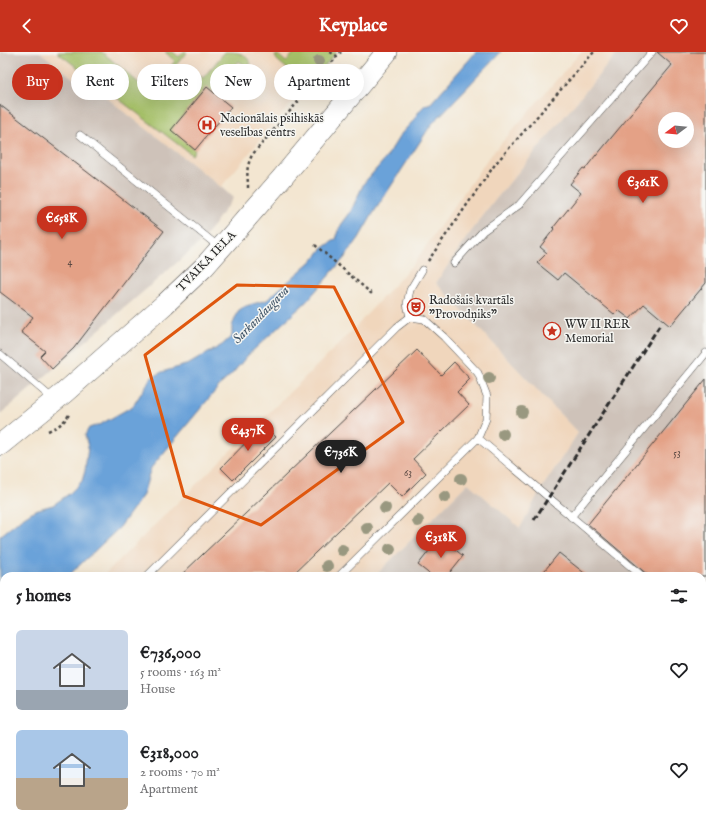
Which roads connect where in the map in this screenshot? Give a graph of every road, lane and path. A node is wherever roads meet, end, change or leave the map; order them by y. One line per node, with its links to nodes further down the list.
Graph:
1 (330, 52): 6 (path)
2 (340, 52): 6 (path)
3 (387, 52): 10 (main road, TVAIKA IELA)
4 (594, 52): 12 (path)
5 (652, 52): 11 (lane)
6 (337, 56): 8 (path)
7 (80, 135): 10 (lane)
8 (247, 192)
9 (315, 245): 13 (path)
10 (220, 248): 17 (main road, TVAIKA IELA)
11 (454, 263)
12 (422, 270): 14 (lane)
13 (372, 294)
14 (410, 317): 18 (lane); 21 (lane)
15 (706, 353): 20 (lane)
16 (0, 354): 17 (lane)
17 (55, 401): 19 (main road, TVAIKA IELA)
18 (478, 438): 20 (lane); 22 (lane)
19 (0, 445)
20 (571, 517): 23 (lane)
21 (152, 572)
22 (343, 572)
23 (637, 572)

